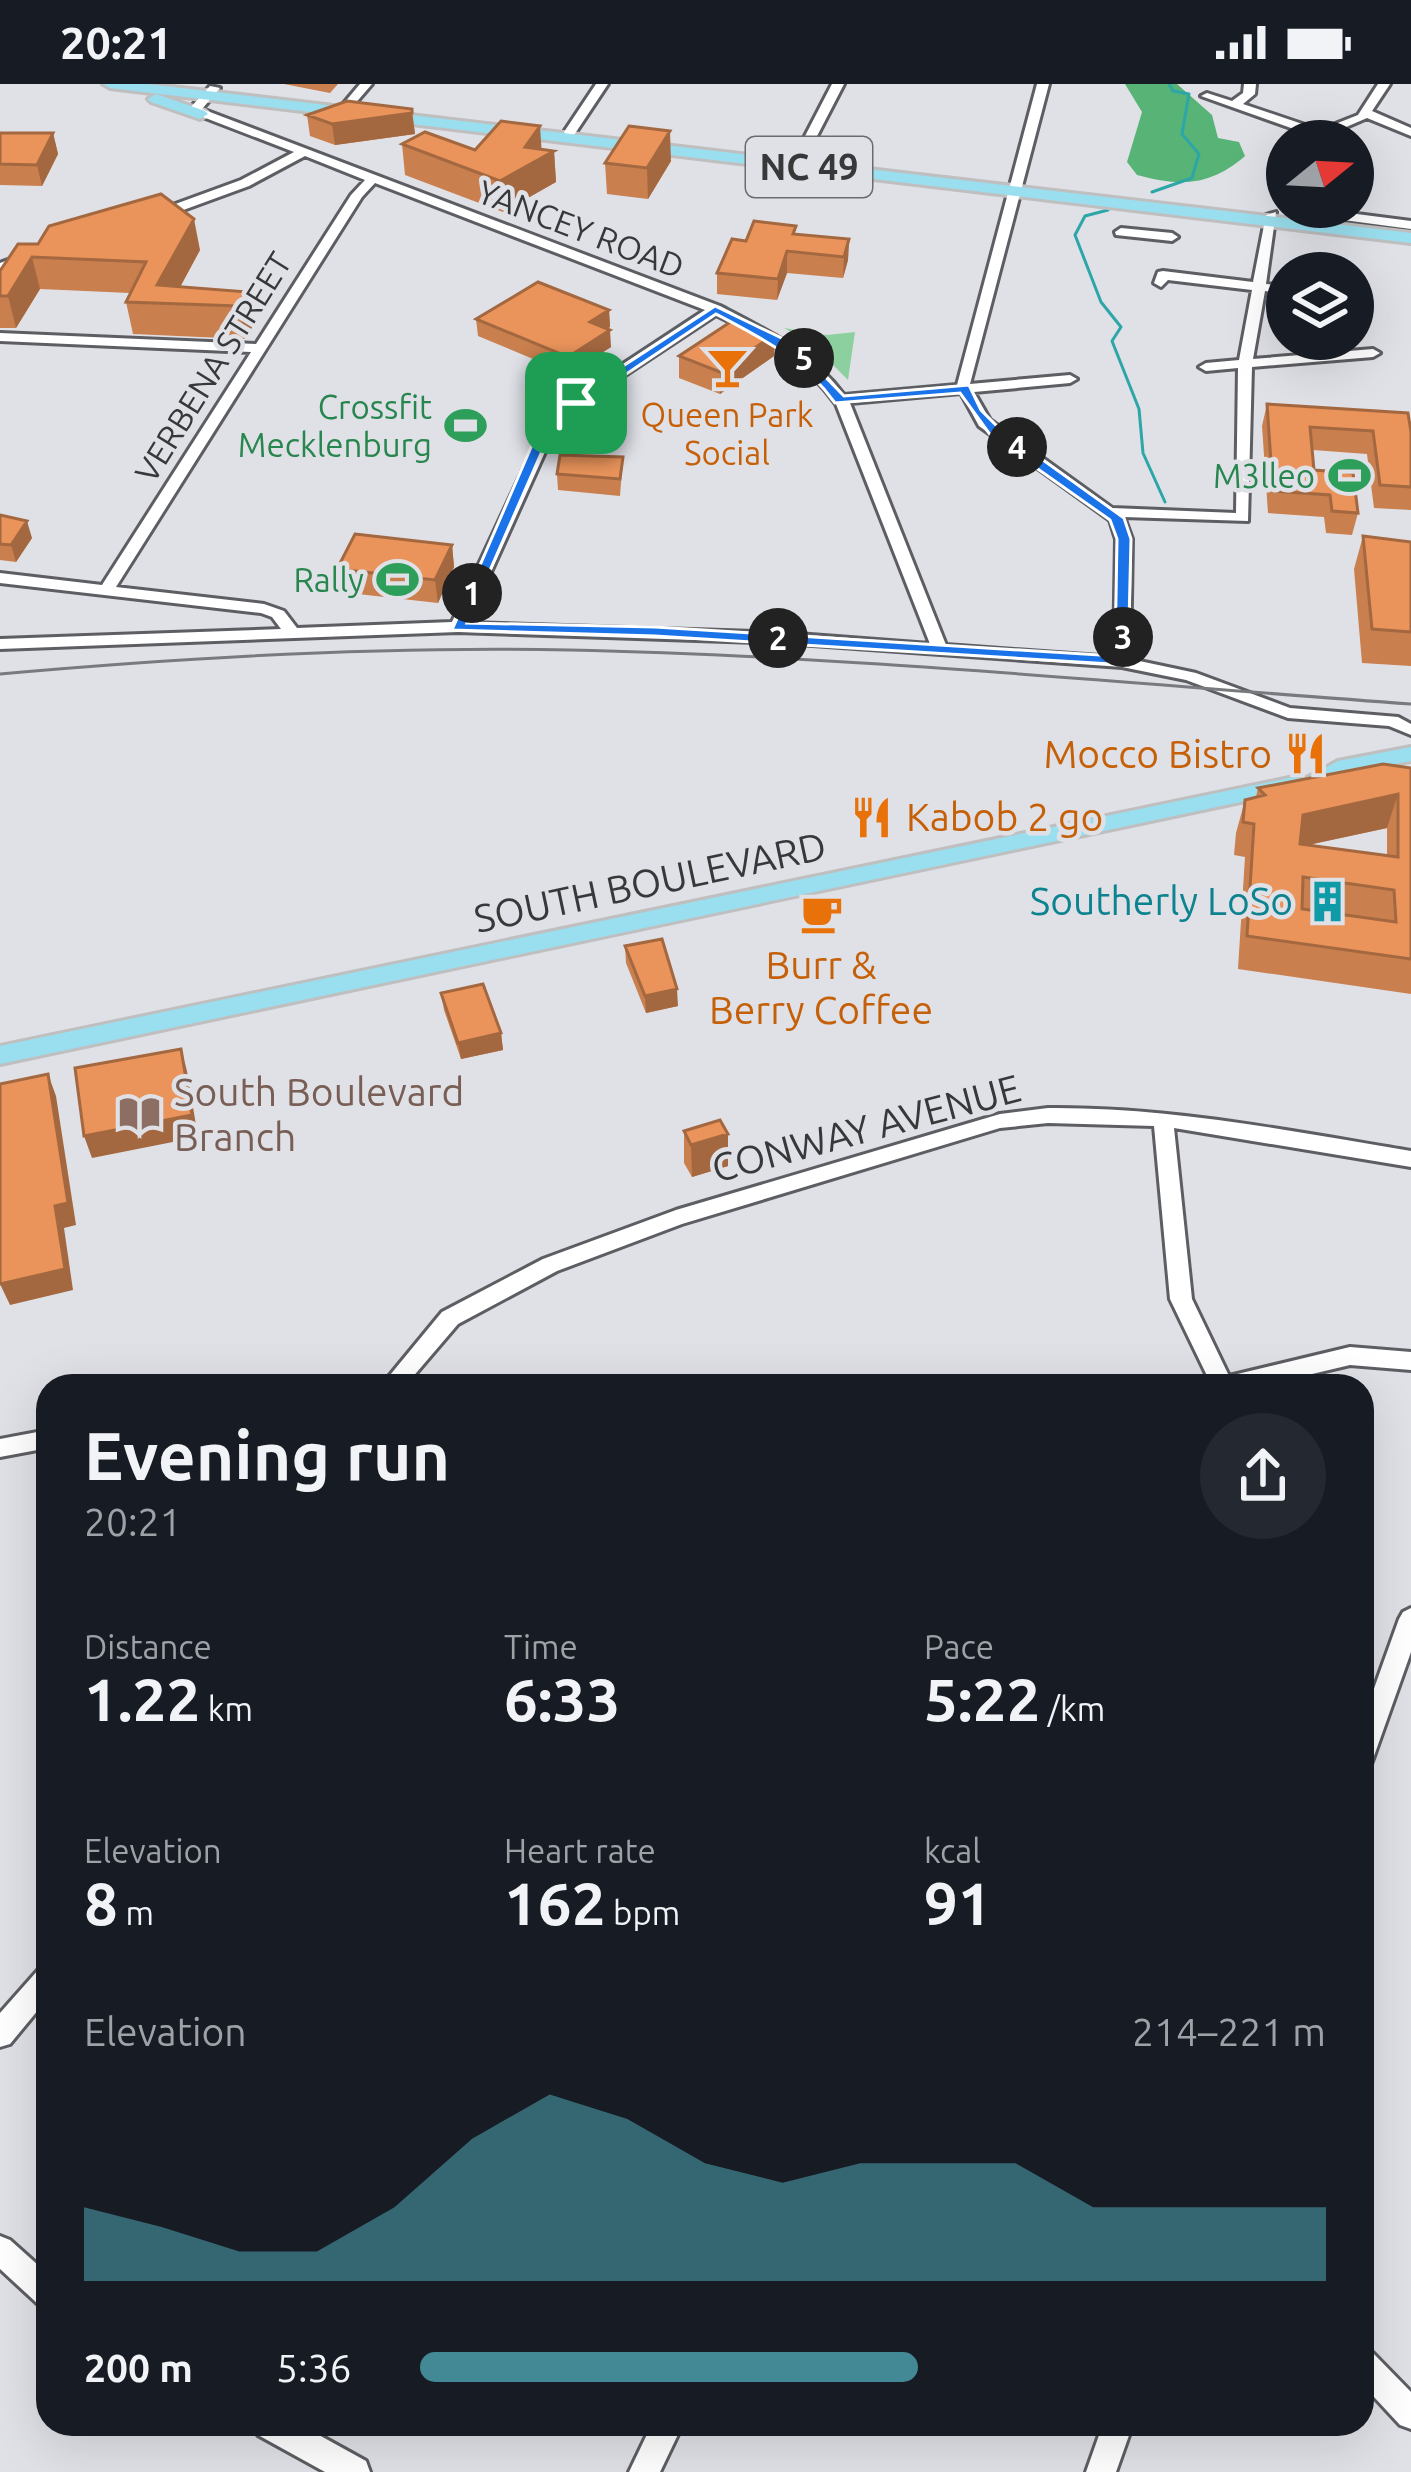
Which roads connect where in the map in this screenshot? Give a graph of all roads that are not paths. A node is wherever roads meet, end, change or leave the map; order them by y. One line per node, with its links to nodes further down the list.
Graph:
1 (111, 84): 9 (main road, NC 49); 14 (main road)
2 (179, 84): 9 (main road, NC 49)
3 (367, 84): 12 (street)
4 (602, 84): 18 (street)
5 (838, 84): 20 (street)
6 (1043, 84): 22 (street)
7 (1250, 84): 11 (street)
8 (1384, 84): 13 (street)
9 (210, 91): 12 (main road, NC 49); 14 (street)
10 (1208, 96): 11 (street)
11 (1234, 105): 15 (street)
12 (346, 108): 18 (main road, NC 49); 20 (main road, NC 49)
13 (1366, 113): 16 (street); 17 (street)
14 (200, 114): 19 (street, YANCEY ROAD)
15 (1274, 120)
16 (1353, 120)
17 (1411, 131)
18 (570, 132): 20 (main road, NC 49)
19 (306, 151): 21 (street, YANCEY ROAD); 24 (street)
20 (798, 162): 22 (main road, NC 49)
21 (374, 177): 34 (street, YANCEY ROAD); 36 (street, VERBENA STREET)
22 (1015, 188): 23 (main road, NC 49); 41 (street)
23 (1266, 217)
24 (146, 219)
25 (1374, 226): 27 (main road, NC 49)
26 (1269, 228): 32 (street)
27 (1411, 231)
28 (1120, 232): 32 (street)
29 (58, 248): 30 (street)
30 (0, 267): 31 (street)
31 (0, 285)
32 (1257, 286): 33 (street); 38 (street)
33 (1266, 287)
34 (715, 309): 42 (street, YANCEY ROAD); 46 (street)
35 (0, 337): 36 (street)
36 (261, 348): 45 (street, VERBENA STREET)
37 (1276, 360): 38 (street)
38 (1246, 362): 39 (street); 43 (street)
39 (1206, 367)
40 (1070, 380): 41 (street)
41 (964, 388): 42 (street); 43 (street)
42 (840, 400): 49 (street, YANCEY ROAD)
43 (1111, 512): 50 (street)
44 (0, 578): 45 (street)
45 (106, 591): 47 (street)
46 (458, 627): 47 (street); 49 (street)
47 (291, 631): 48 (street)
48 (0, 644)
49 (940, 649): 50 (street)
50 (1122, 662): 51 (street); 52 (street)
51 (1411, 716)
52 (1411, 730)
53 (1411, 754): 55 (main road, SOUTH BOULEVARD)
54 (1411, 769): 55 (main road, SOUTH BOULEVARD)
55 (1314, 780): 56 (main road, SOUTH BOULEVARD)
56 (0, 1055)
57 (1162, 1122): 58 (street, CONWAY AVENUE); 60 (street, CONWAY AVENUE); 61 (street)
58 (1411, 1159)
59 (1411, 1361): 62 (street)
60 (401, 1374)
61 (1217, 1374)
62 (1274, 1374)
63 (36, 1441): 64 (street)
64 (0, 1448)
65 (1411, 1619): 66 (street)
66 (1374, 1722)
67 (36, 1992): 68 (street)
68 (0, 2033)
69 (0, 2250): 70 (street)
70 (36, 2283)
71 (1374, 2375): 72 (street)
72 (1411, 2414)
73 (290, 2436): 76 (street)
74 (662, 2436): 77 (street)
75 (1114, 2436): 78 (street)
76 (355, 2472)
77 (644, 2472)
78 (1101, 2472)

